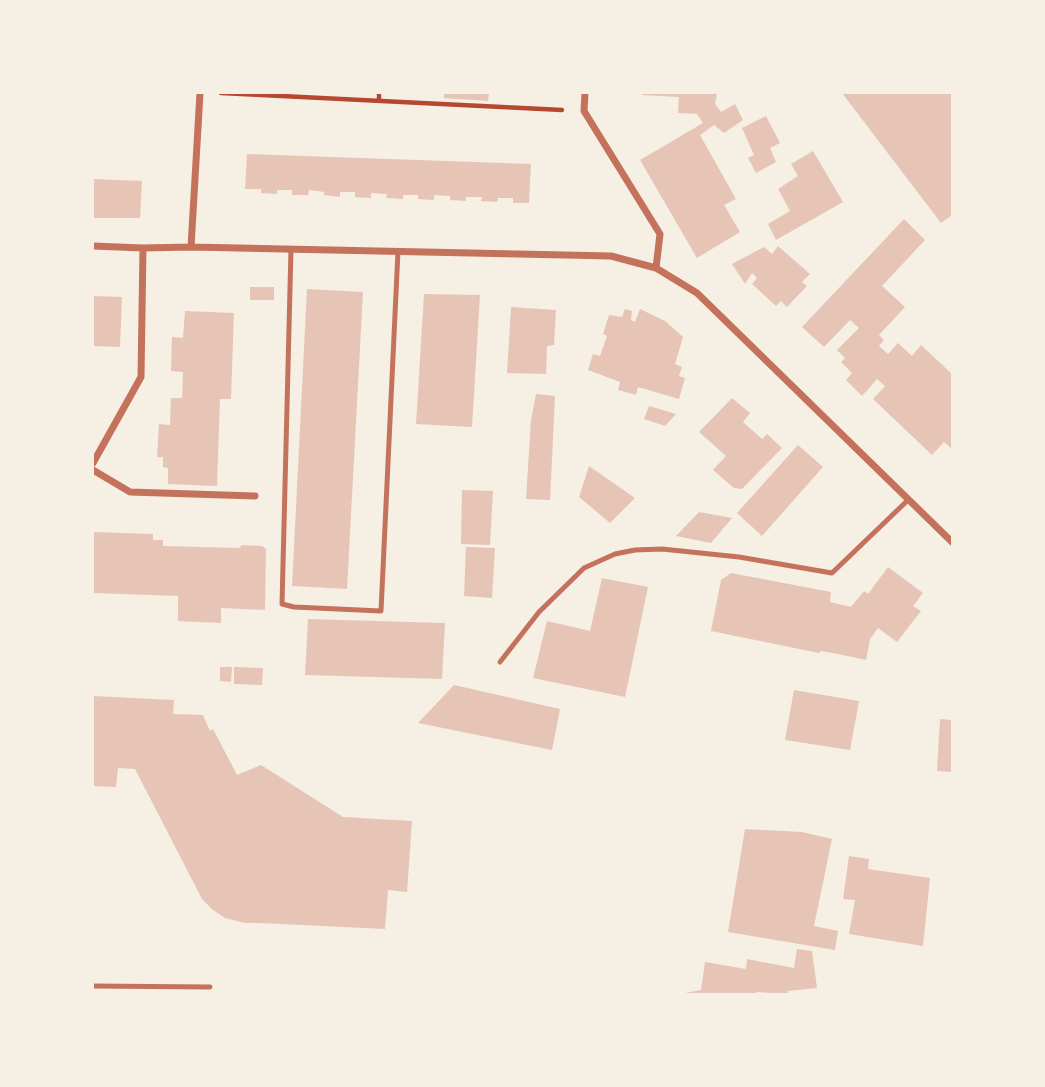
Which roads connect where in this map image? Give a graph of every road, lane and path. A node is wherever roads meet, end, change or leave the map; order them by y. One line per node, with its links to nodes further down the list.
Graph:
1 (200, 93): 8 (street)
2 (220, 93): 5 (path)
3 (379, 93): 5 (path)
4 (585, 93): 6 (street)
5 (379, 101): 6 (path)
6 (584, 111): 12 (street)
7 (93, 246): 9 (street)
8 (191, 247): 9 (street); 10 (street)
9 (144, 248): 13 (street)
10 (291, 249): 11 (street); 11 (lane)
11 (398, 251): 12 (street)
12 (656, 268): 16 (street)
13 (93, 463)
14 (93, 470): 15 (street)
15 (255, 496)
16 (908, 500): 17 (street); 18 (lane)
17 (952, 542)
18 (500, 662)
19 (93, 986): 20 (lane)
20 (211, 987)

